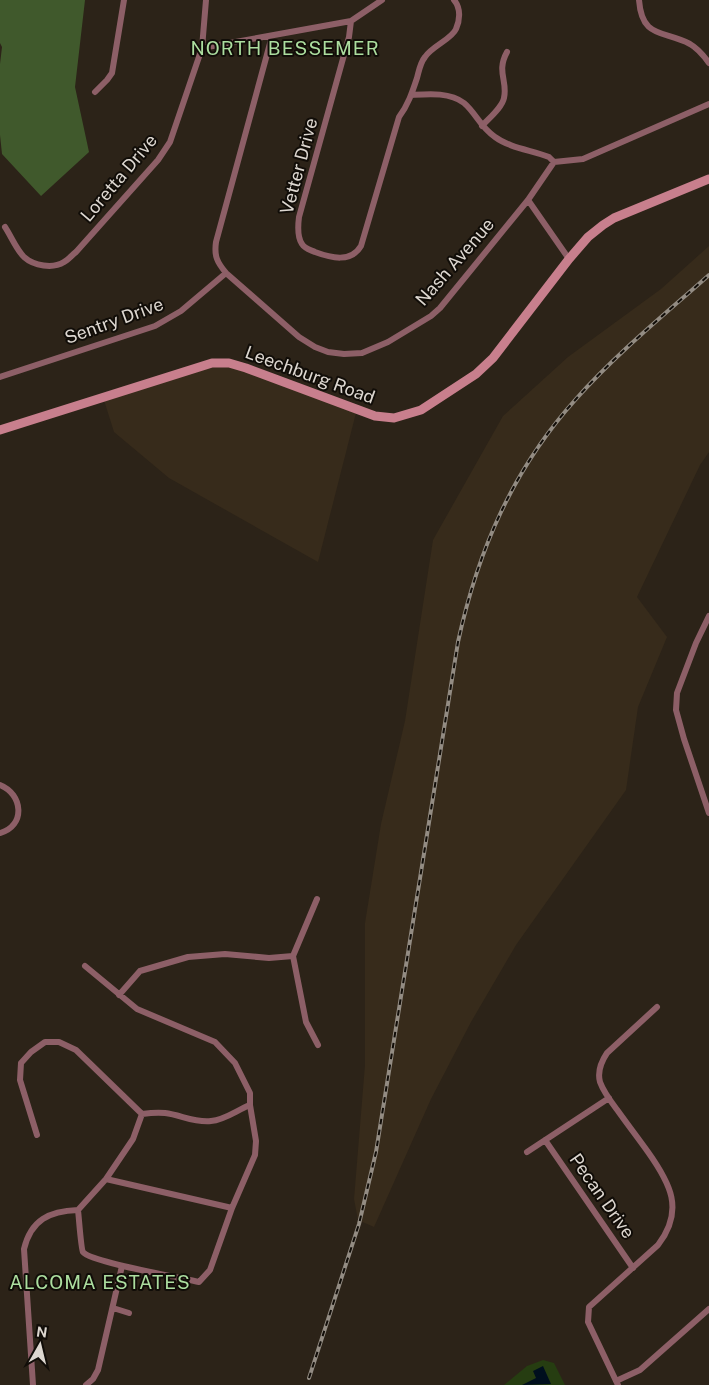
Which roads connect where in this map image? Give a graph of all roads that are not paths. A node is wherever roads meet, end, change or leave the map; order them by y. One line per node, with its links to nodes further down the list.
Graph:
1 (124, 0): 11 (street)
2 (206, 0): 8 (street, Loretta Drive)
3 (382, 0): 6 (street)
4 (454, 0): 12 (street, Vetter Drive)
5 (639, 0): 10 (street)
6 (351, 21): 7 (street); 12 (street, Vetter Drive)
7 (272, 36): 8 (street); 20 (street, Nash Avenue)
8 (202, 48): 18 (street, Loretta Drive)
9 (507, 52): 14 (street)
10 (709, 63)
11 (95, 92)
12 (412, 95): 14 (street)
13 (709, 104): 15 (street)
14 (482, 126): 15 (street)
15 (554, 162): 17 (street, Nash Avenue)
16 (709, 179): 19 (street, Leechburg Road)
17 (528, 200): 19 (street); 20 (street, Nash Avenue)
18 (5, 227)
19 (569, 259): 22 (street, Leechburg Road)
20 (226, 273): 21 (street, Sentry Drive)
21 (0, 377)
22 (0, 430)
23 (709, 616): 25 (street)
24 (0, 785): 26 (street)
25 (709, 813)
26 (0, 833)
27 (317, 899): 28 (street)
28 (294, 956): 30 (street); 32 (street)
29 (85, 966): 30 (street)
30 (119, 995): 34 (street)
31 (657, 1007): 33 (street)
32 (318, 1045)
33 (609, 1098): 37 (street); 43 (street)
34 (250, 1105): 35 (street); 40 (street)
35 (142, 1114): 36 (street); 39 (street)
36 (37, 1135)
37 (545, 1140): 38 (street); 43 (street, Pecan Drive)
38 (527, 1152)
39 (106, 1179): 40 (street); 41 (street)
40 (232, 1208): 42 (street)
41 (78, 1210): 42 (street); 48 (street)
42 (122, 1266): 44 (street)
43 (633, 1268): 47 (street)
44 (112, 1308): 46 (street); 49 (street)
45 (709, 1309): 47 (street)
46 (129, 1313)
47 (617, 1383)
48 (33, 1385)
49 (86, 1385)

